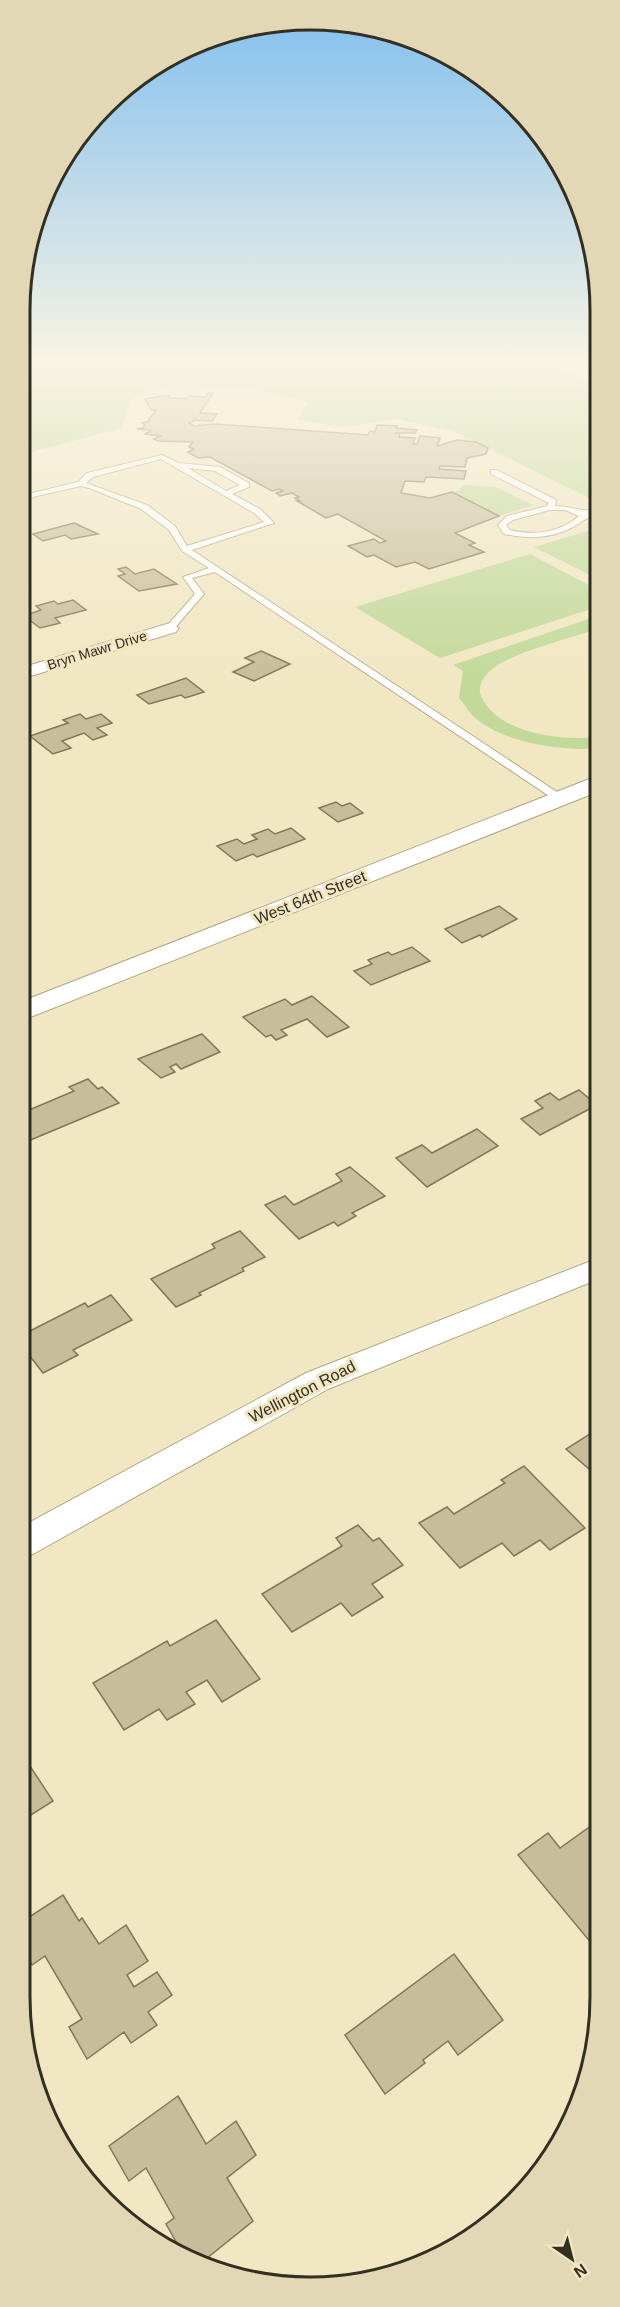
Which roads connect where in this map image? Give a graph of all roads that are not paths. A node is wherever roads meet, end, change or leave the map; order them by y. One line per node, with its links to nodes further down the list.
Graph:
1 (127, 466): 6 (lane)
2 (152, 466): 7 (lane)
3 (178, 466): 8 (lane)
4 (184, 466): 8 (lane)
5 (494, 472): 10 (lane)
6 (81, 484): 7 (lane); 9 (lane)
7 (94, 487): 13 (lane)
8 (226, 494): 13 (lane)
9 (30, 496)
10 (550, 508): 12 (lane); 12 (lane)
11 (590, 513): 12 (lane)
12 (584, 514)
13 (185, 549): 14 (lane)
14 (216, 570): 15 (lane); 18 (lane)
15 (170, 628): 16 (street, Bryn Mawr Drive)
16 (30, 670)
17 (590, 786): 18 (street, West 64th Street)
18 (559, 798): 19 (street, West 64th Street)
19 (30, 1008)
20 (590, 1271): 21 (street, Wellington Road)
21 (30, 1539)

